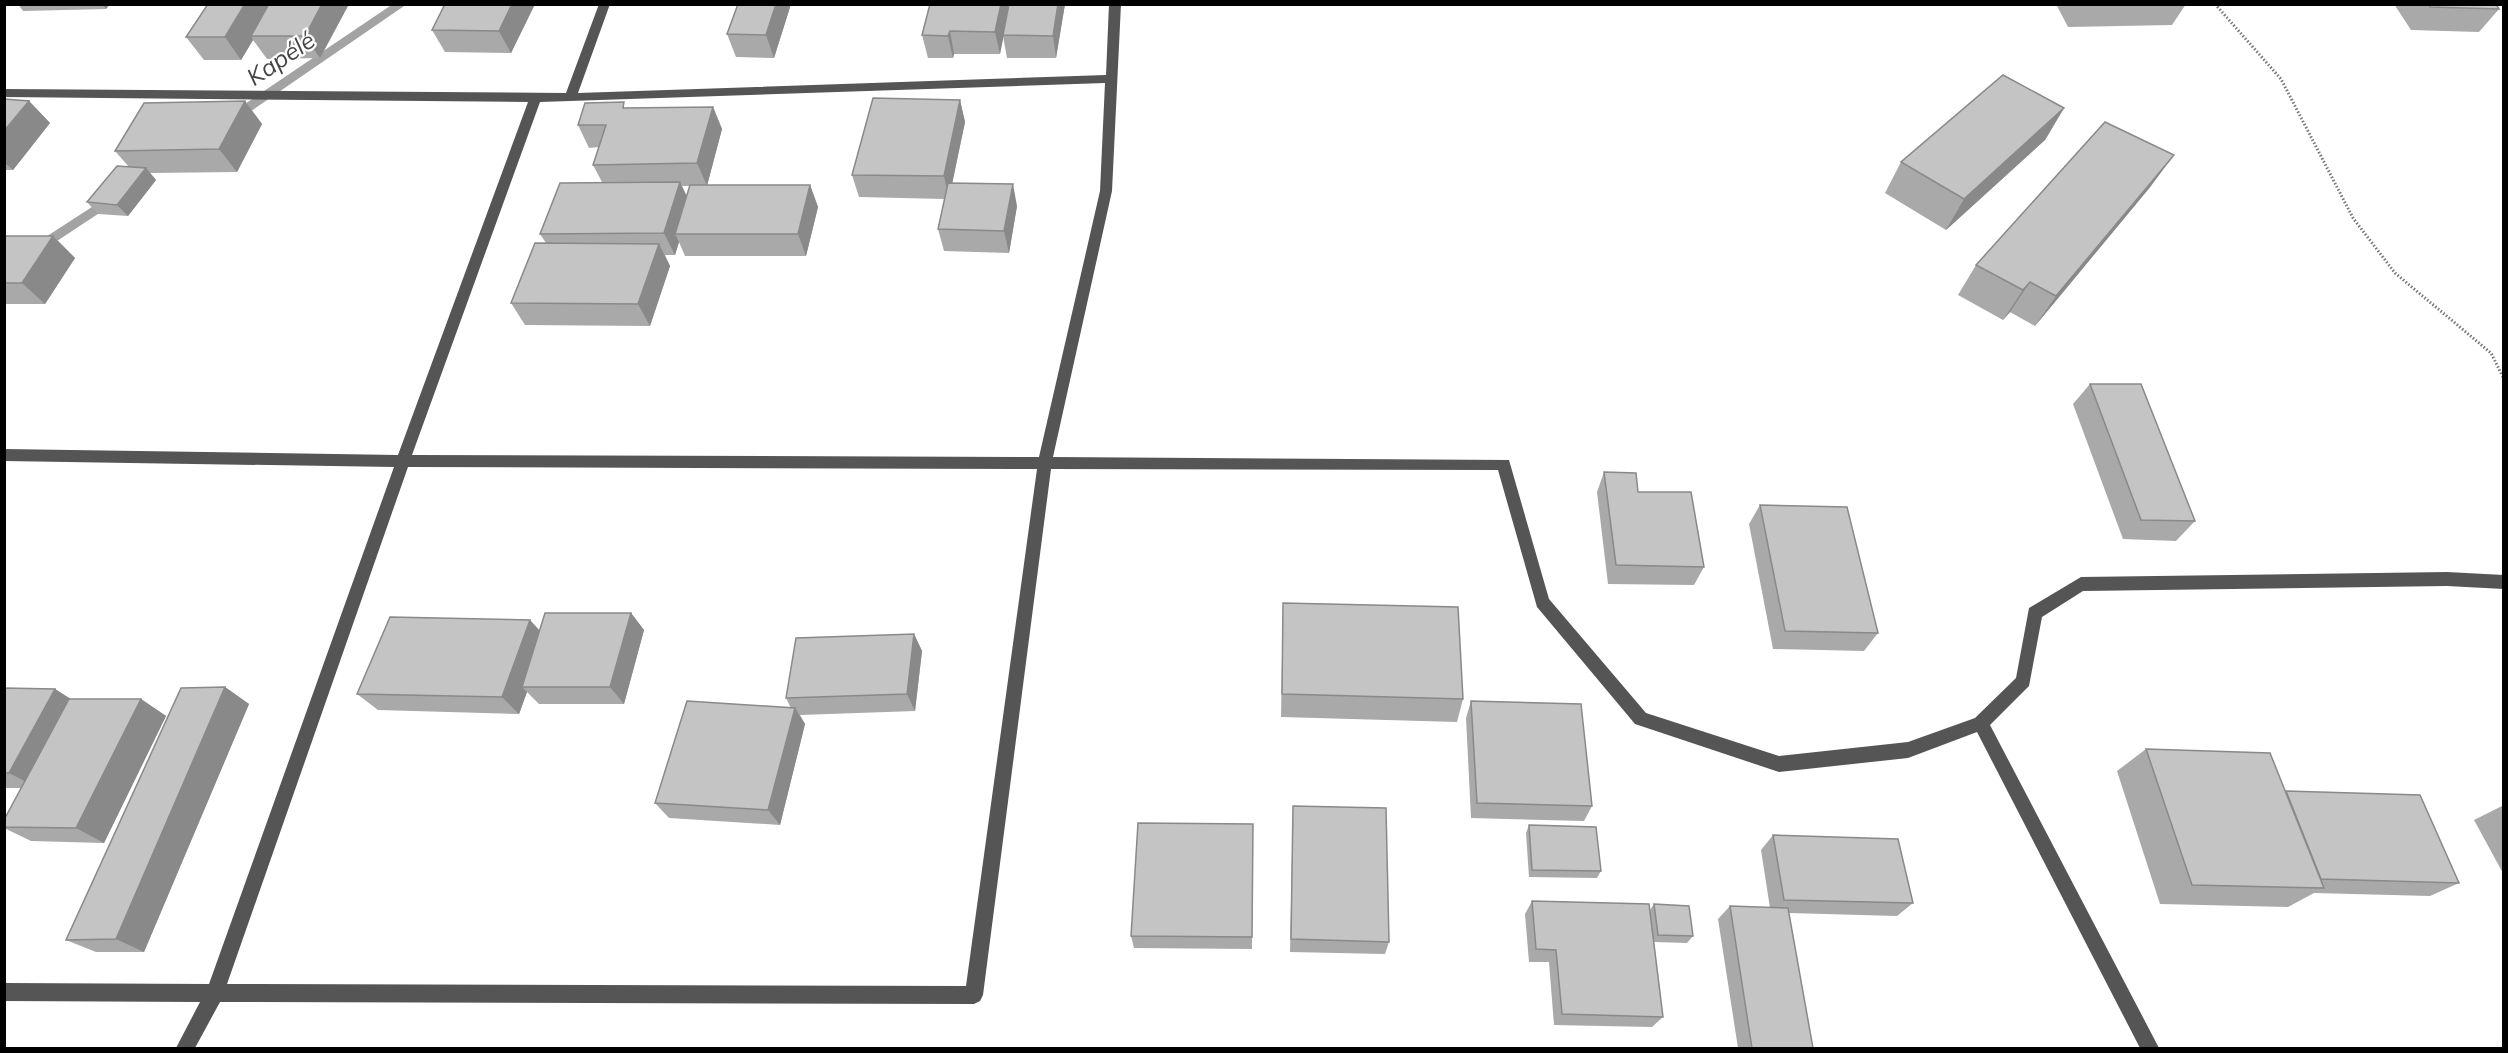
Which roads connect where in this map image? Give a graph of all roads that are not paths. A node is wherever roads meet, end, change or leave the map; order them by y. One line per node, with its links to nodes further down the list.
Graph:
1 (605, 4): 6 (street)
2 (1115, 4): 3 (street)
3 (1111, 79): 6 (street); 9 (street)
4 (4, 93): 5 (street)
5 (535, 98): 6 (street); 8 (street)
6 (570, 98)
7 (4, 455): 8 (street)
8 (403, 461): 9 (street); 13 (street)
9 (1045, 462): 11 (street); 13 (street)
10 (2504, 582): 11 (street)
11 (1981, 723): 15 (street)
12 (4, 992): 13 (street)
13 (215, 993): 14 (street)
14 (185, 1048)
15 (2150, 1048)

